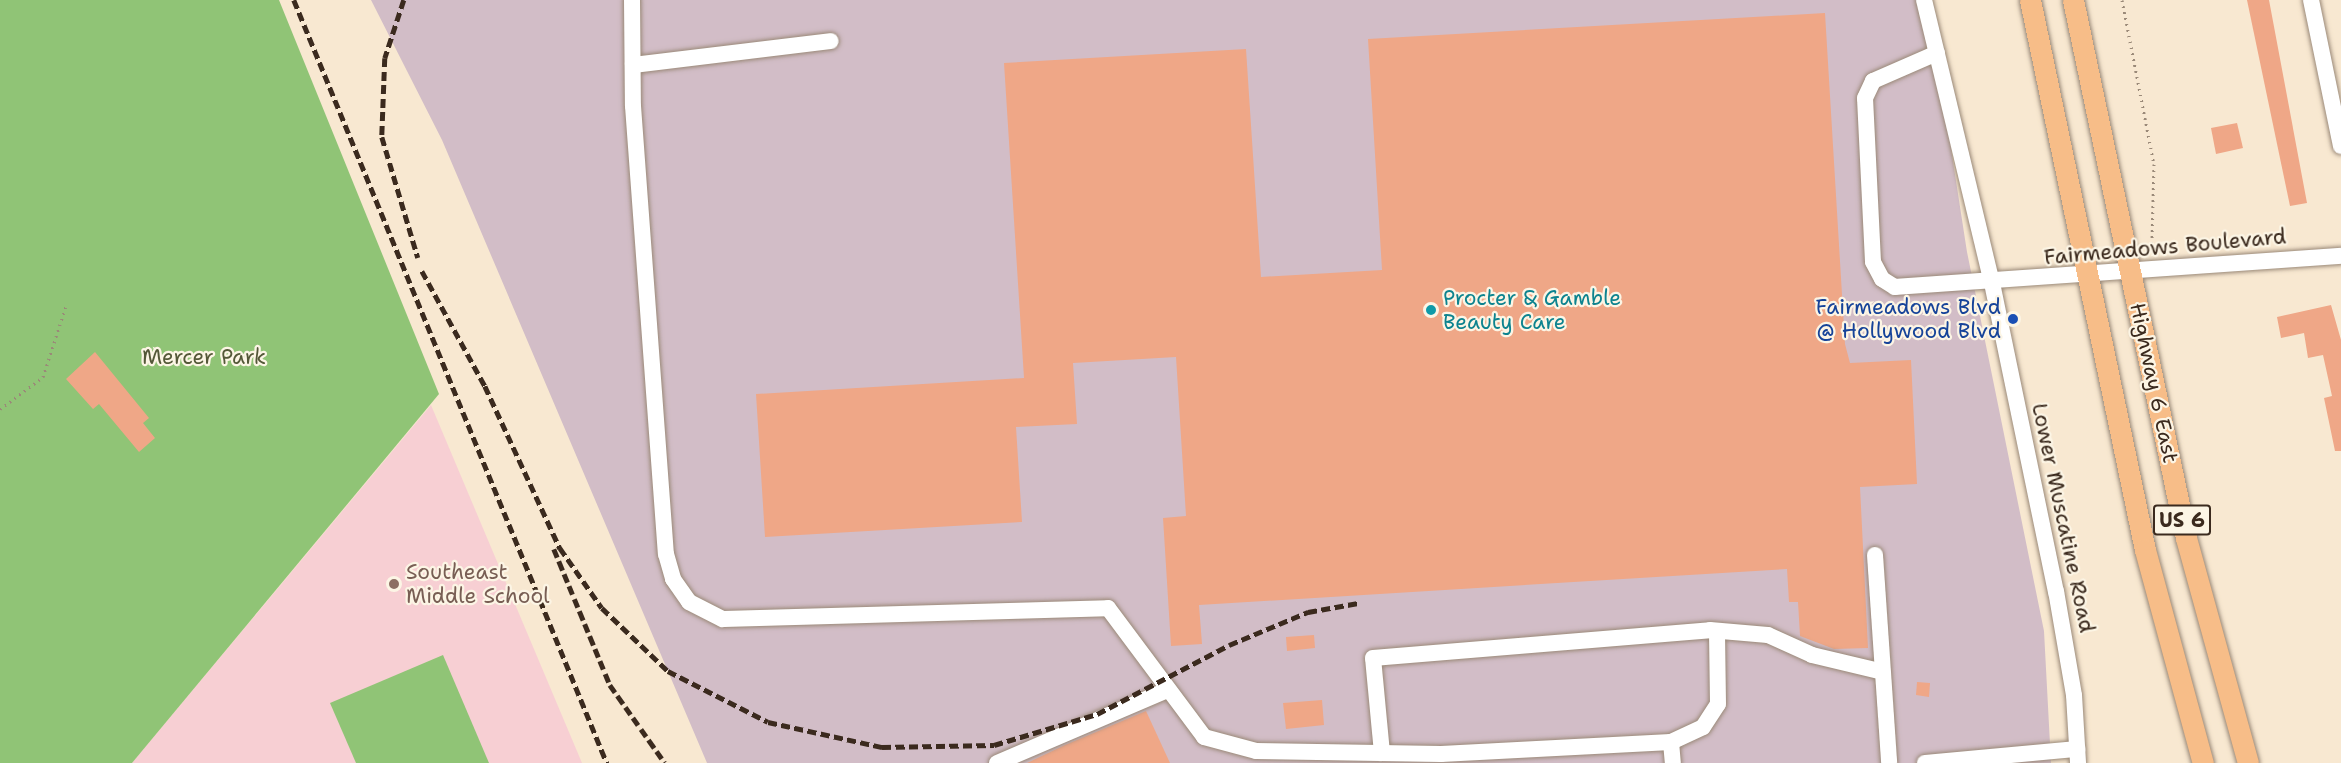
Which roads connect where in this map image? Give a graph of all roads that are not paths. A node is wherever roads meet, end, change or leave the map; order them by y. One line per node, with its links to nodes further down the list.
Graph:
1 (632, 0): 8 (street)
2 (1924, 0): 7 (street, Lower Muscatine Road)
3 (2030, 0): 12 (main road, Highway 6 East / US 6)
4 (2073, 0): 11 (main road, Highway 6 East / US 6)
5 (2311, 0): 9 (street)
6 (831, 41): 8 (street)
7 (1937, 53): 13 (street, Lower Muscatine Road); 13 (street, Fairmeadows Boulevard)
8 (633, 65): 17 (street)
9 (2341, 146)
10 (2341, 256): 11 (street, Fairmeadows Boulevard)
11 (2131, 273): 12 (street, Fairmeadows Boulevard); 27 (main road, Highway 6 East / US 6)
12 (2087, 277): 13 (street, Fairmeadows Boulevard); 26 (main road, Highway 6 East / US 6)
13 (1992, 283): 20 (street, Lower Muscatine Road)
14 (1875, 555): 16 (street)
15 (1718, 631): 16 (street); 18 (street); 19 (street)
16 (1879, 671): 24 (street)
17 (1166, 691): 19 (street); 22 (street)
18 (1671, 742): 21 (street); 23 (street)
19 (1382, 753): 21 (street)
20 (2078, 756): 25 (street)
21 (1442, 759)
22 (997, 763)
23 (1673, 763)
24 (1889, 763)
25 (1924, 763)
26 (2203, 763)
27 (2248, 763)

